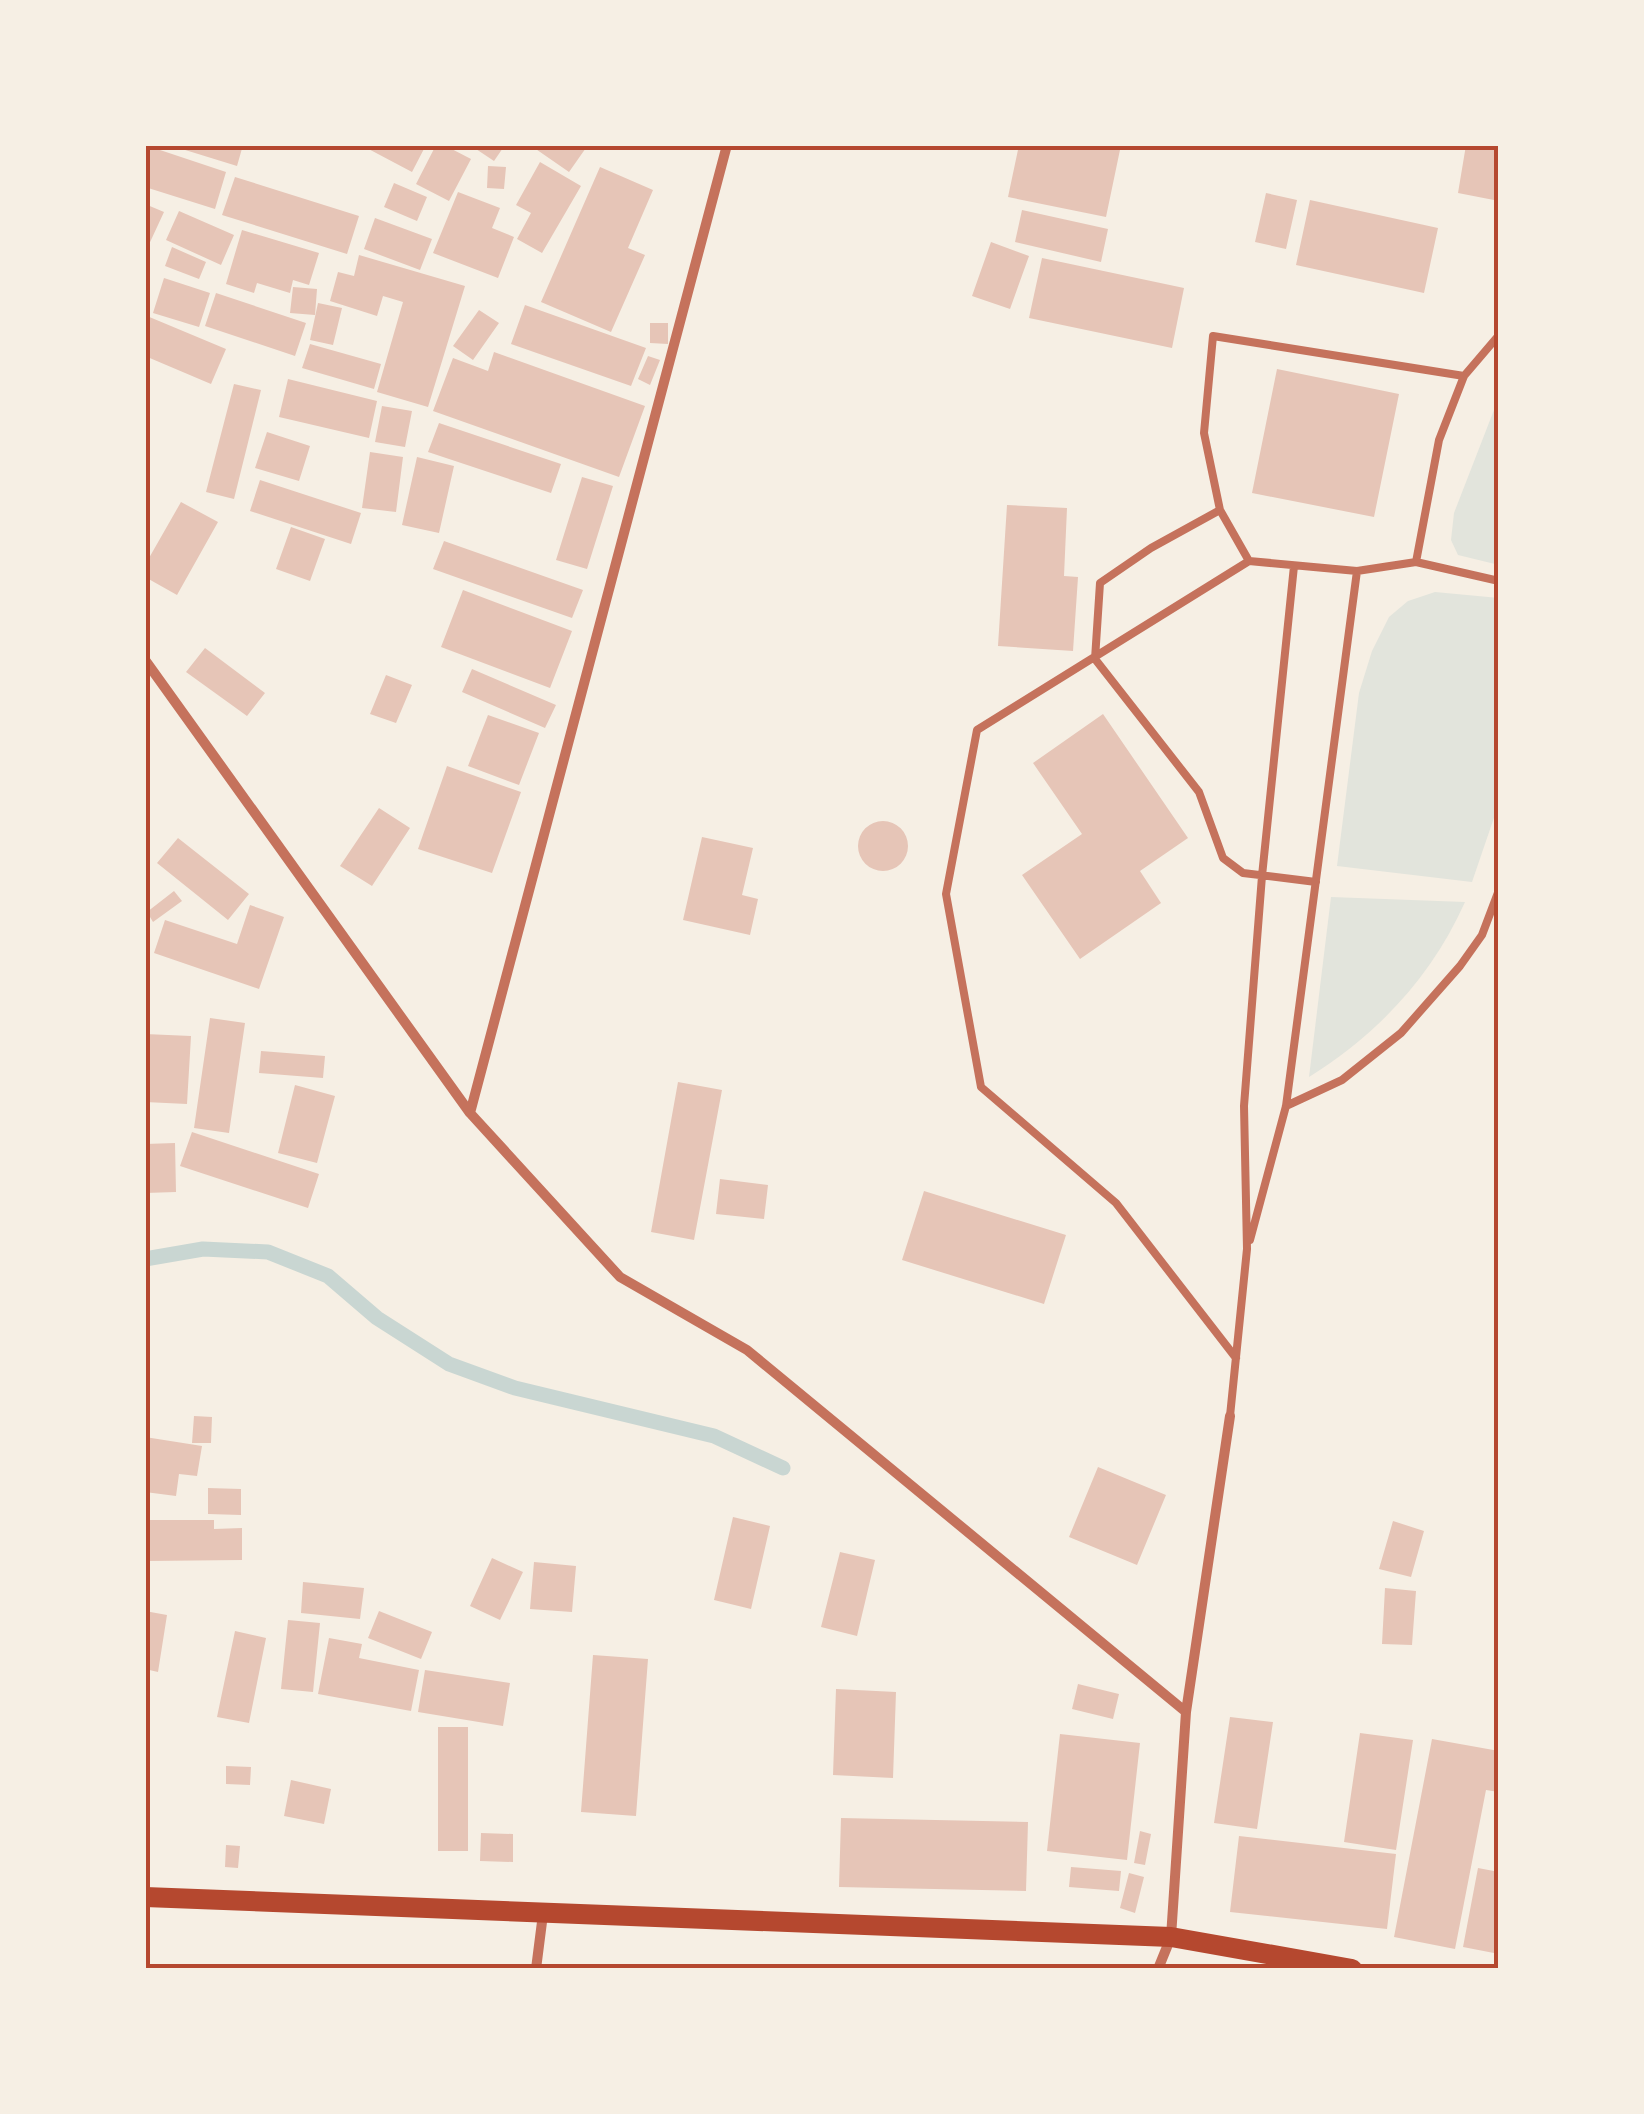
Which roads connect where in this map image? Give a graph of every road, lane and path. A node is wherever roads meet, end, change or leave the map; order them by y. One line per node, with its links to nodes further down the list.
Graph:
1 (727, 145): 16 (street)
2 (1499, 335): 3 (lane)
3 (1464, 376): 4 (lane); 6 (lane)
4 (1220, 510): 5 (lane); 11 (lane)
5 (1249, 561): 7 (lane); 11 (lane)
6 (1416, 562): 8 (lane); 9 (lane)
7 (1294, 566): 8 (lane); 12 (lane)
8 (1357, 571): 13 (lane)
9 (1499, 581)
10 (145, 660): 16 (street)
11 (1095, 660): 12 (lane); 18 (lane)
12 (1262, 876): 13 (lane); 17 (lane)
13 (1316, 882): 15 (lane)
14 (1499, 890): 15 (lane)
15 (1286, 1106): 17 (lane)
16 (470, 1113): 20 (street)
17 (1247, 1249): 18 (lane)
18 (1236, 1358): 19 (lane)
19 (1230, 1416): 20 (street)
20 (1186, 1712): 23 (street)
21 (145, 1898): 22 (main road)
22 (543, 1914): 23 (main road); 24 (street)
23 (1171, 1937): 25 (street); 26 (main road)
24 (536, 1969)
25 (1158, 1969)
26 (1352, 1969)

